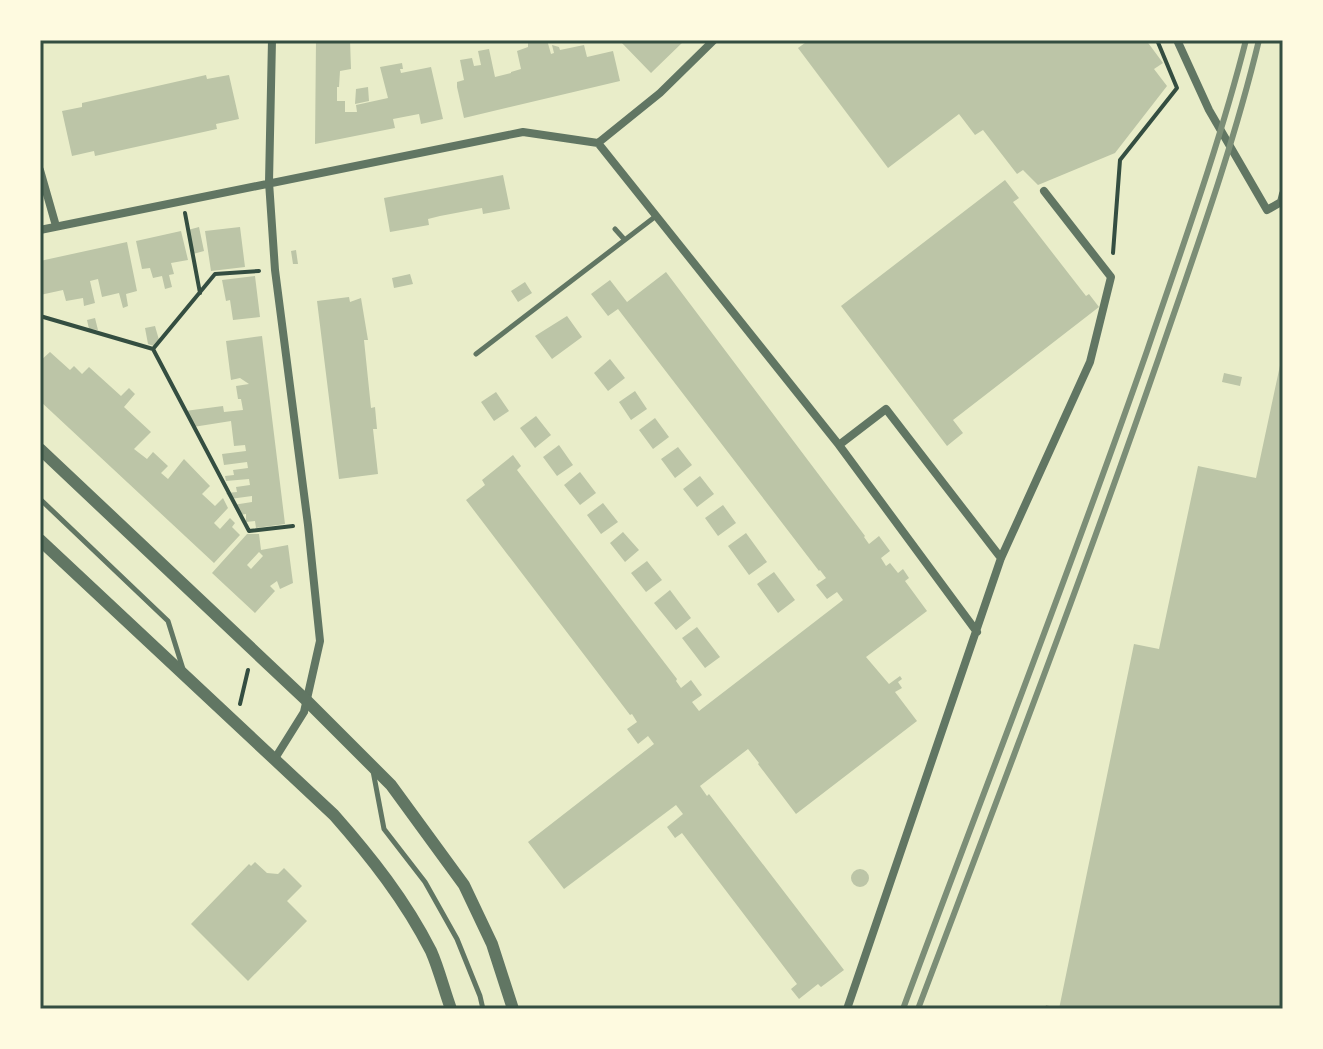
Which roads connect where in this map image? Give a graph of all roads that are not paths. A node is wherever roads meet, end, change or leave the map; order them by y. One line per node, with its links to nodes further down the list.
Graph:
1 (272, 40): 6 (street)
2 (714, 40): 4 (street)
3 (1177, 40): 8 (street)
4 (598, 143): 6 (street); 9 (street)
5 (40, 170): 10 (street)
6 (269, 182): 10 (street); 22 (street)
7 (1044, 191): 19 (street)
8 (1283, 194)
9 (656, 216): 13 (lane); 15 (street)
10 (56, 226): 12 (street)
11 (615, 229): 13 (lane)
12 (40, 230)
13 (624, 239): 14 (lane)
14 (476, 354)
15 (839, 445): 19 (street); 20 (street)
16 (40, 449): 22 (street)
17 (40, 499): 21 (lane)
18 (40, 540): 21 (street)
19 (1001, 558): 20 (street)
20 (977, 632): 28 (street)
21 (186, 679): 23 (street)
22 (306, 700): 23 (street); 24 (street)
23 (274, 760): 25 (street)
24 (372, 766): 26 (lane); 27 (street)
25 (451, 1009)
26 (483, 1009)
27 (513, 1009)
28 (847, 1009)

